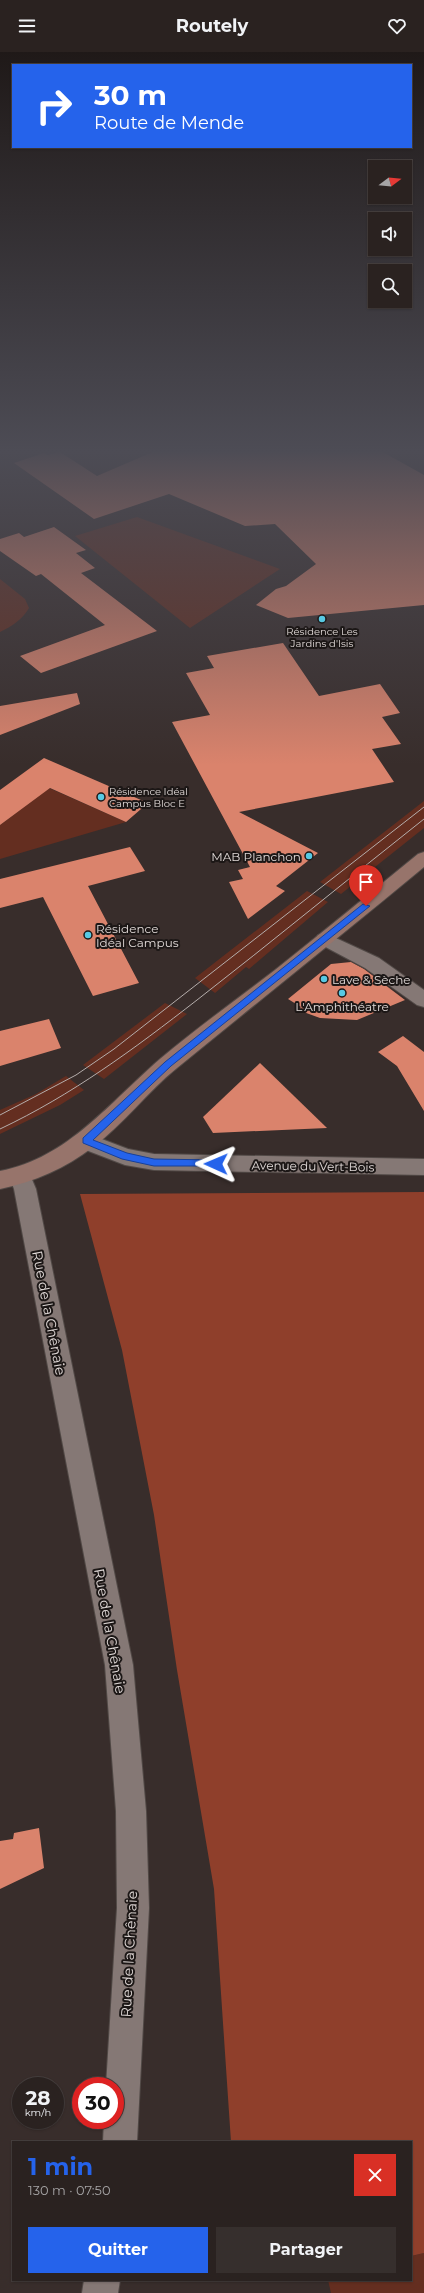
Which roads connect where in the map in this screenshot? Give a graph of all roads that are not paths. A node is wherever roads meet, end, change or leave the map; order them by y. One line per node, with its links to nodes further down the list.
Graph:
1 (424, 858): 2 (main road)
2 (325, 939): 3 (street); 4 (main road)
3 (424, 1000)
4 (86, 1141): 5 (street, Avenue du Vert-Bois); 6 (main road)
5 (424, 1167)
6 (10, 1178): 7 (street, Rue de la Chênaie)
7 (120, 2141)
8 (102, 2281): 9 (street)
9 (100, 2293)

